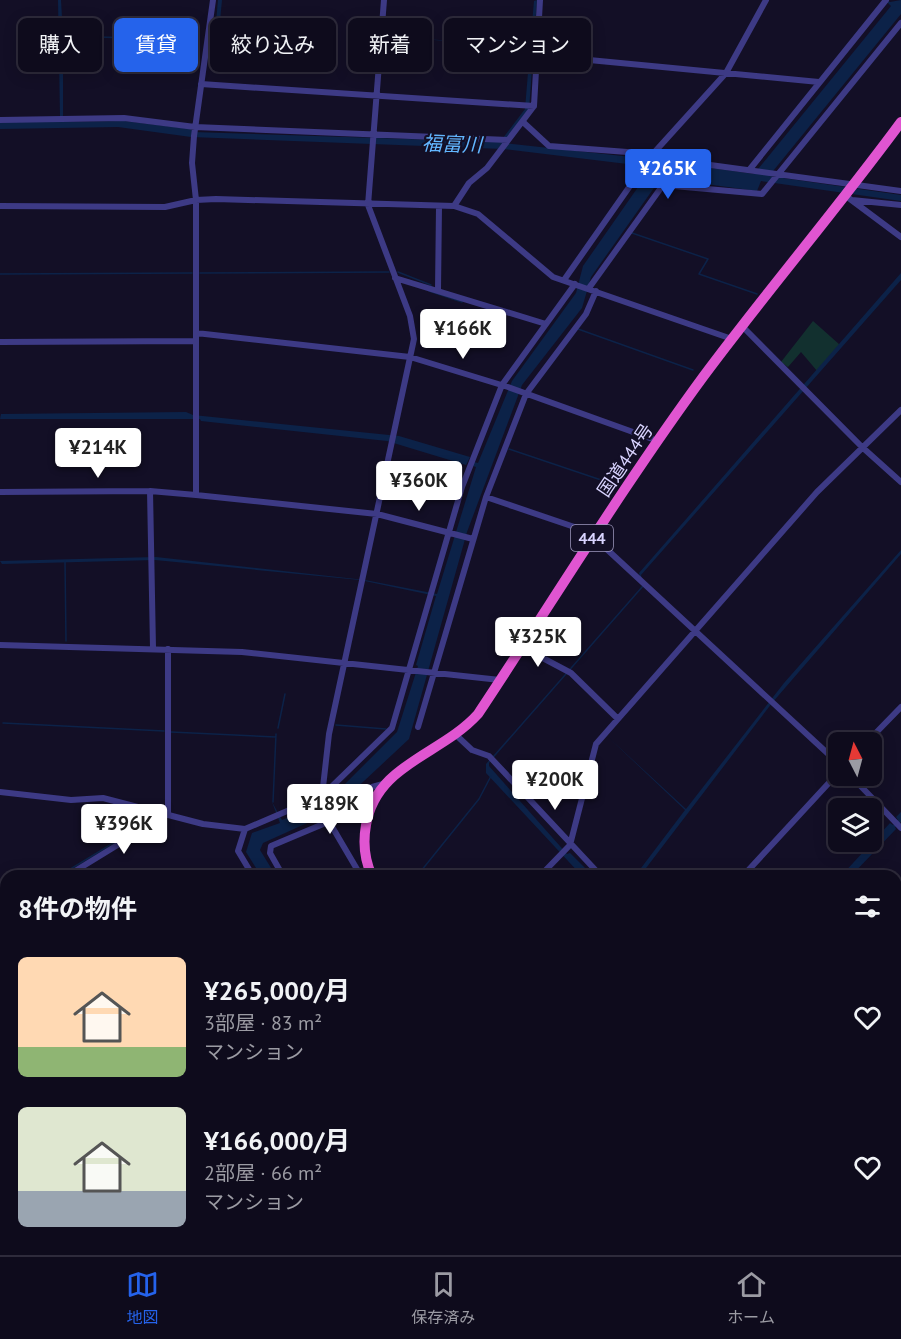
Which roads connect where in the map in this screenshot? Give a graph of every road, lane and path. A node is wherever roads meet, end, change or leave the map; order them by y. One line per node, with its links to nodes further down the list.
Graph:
1 (213, 0): 12 (street)
2 (384, 0): 13 (street)
3 (540, 0): 6 (street)
4 (766, 0): 10 (street)
5 (886, 0): 11 (street)
6 (539, 18)
7 (901, 23): 23 (street)
8 (591, 60): 10 (street)
9 (534, 72): 14 (street)
10 (726, 73): 11 (street); 21 (street)
11 (819, 82): 22 (street)
12 (201, 84): 13 (street); 18 (street)
13 (379, 94): 14 (street); 19 (street)
14 (529, 105): 16 (street)
15 (0, 120): 18 (street)
16 (523, 122): 20 (street); 21 (street)
17 (901, 122): 24 (highway, 国道444号 / 444)
18 (195, 131): 19 (street); 27 (street)
19 (374, 137): 20 (street); 28 (street)
20 (505, 141): 31 (street)
21 (652, 155): 22 (street); 35 (street)
22 (752, 170): 23 (street)
23 (777, 174): 24 (street); 37 (street)
24 (855, 185): 25 (street); 26 (highway, 国道444号 / 444)
25 (901, 191)
26 (849, 198): 29 (street); 33 (street); 40 (highway, 国道444号 / 444)
27 (196, 200): 28 (street); 30 (street); 41 (street)
28 (369, 205): 32 (street); 34 (street)
29 (901, 205)
30 (0, 206)
31 (454, 206): 32 (street); 35 (street)
32 (439, 207): 38 (street)
33 (901, 237)
34 (395, 278): 38 (street); 45 (street)
35 (564, 280): 36 (street)
36 (576, 284): 37 (street); 39 (street)
37 (592, 289): 42 (street); 47 (street)
38 (438, 290): 39 (street)
39 (546, 324): 46 (street)
40 (743, 327): 42 (highway, 国道444号 / 444); 50 (street)
41 (196, 333): 43 (street); 45 (street)
42 (732, 339): 49 (highway, 国道444号 / 444)
43 (196, 341): 44 (street); 54 (street)
44 (0, 342)
45 (410, 357): 46 (street); 56 (street)
46 (505, 386): 47 (street); 57 (street)
47 (524, 393): 49 (street); 55 (street)
48 (901, 410): 50 (street)
49 (658, 441): 58 (highway, 国道444号 / 444)
50 (862, 447): 51 (street); 60 (street)
51 (901, 482)
52 (150, 491): 53 (street); 54 (street); 63 (street)
53 (0, 492)
54 (196, 495): 56 (street)
55 (486, 497): 58 (street); 59 (street)
56 (377, 514): 57 (street); 65 (street)
57 (451, 533): 59 (street); 66 (street)
58 (595, 534): 60 (street); 62 (highway, 国道444号 / 444)
59 (470, 538): 67 (street)
60 (695, 631): 70 (street); 74 (street)
61 (0, 645): 63 (street)
62 (522, 647): 68 (highway, 国道444号 / 444); 70 (street)
63 (153, 648): 64 (street)
64 (168, 649): 65 (street); 80 (street)
65 (345, 663): 66 (street); 79 (street)
66 (411, 670): 67 (street); 79 (street)
67 (432, 673): 68 (street); 71 (street)
68 (501, 680): 73 (highway, 国道444号 / 444)
69 (901, 707): 72 (street)
70 (618, 719): 84 (street)
71 (418, 727)
72 (877, 732)
73 (456, 735): 75 (highway, 国道444号 / 444); 84 (street)
74 (828, 754)
75 (383, 784): 81 (street); 89 (highway, 国道444号 / 444)
76 (828, 784): 92 (street)
77 (861, 786): 82 (street)
78 (0, 792): 80 (street)
79 (322, 796): 81 (street); 83 (street)
80 (168, 814): 83 (street); 85 (street)
81 (327, 819): 87 (street); 88 (street)
82 (898, 825)
83 (245, 829): 86 (street)
84 (565, 850): 90 (street); 91 (street)
85 (77, 870)
86 (250, 870)
87 (280, 870)
88 (357, 870)
89 (370, 870)
90 (546, 870)
91 (593, 870)
92 (749, 870)

